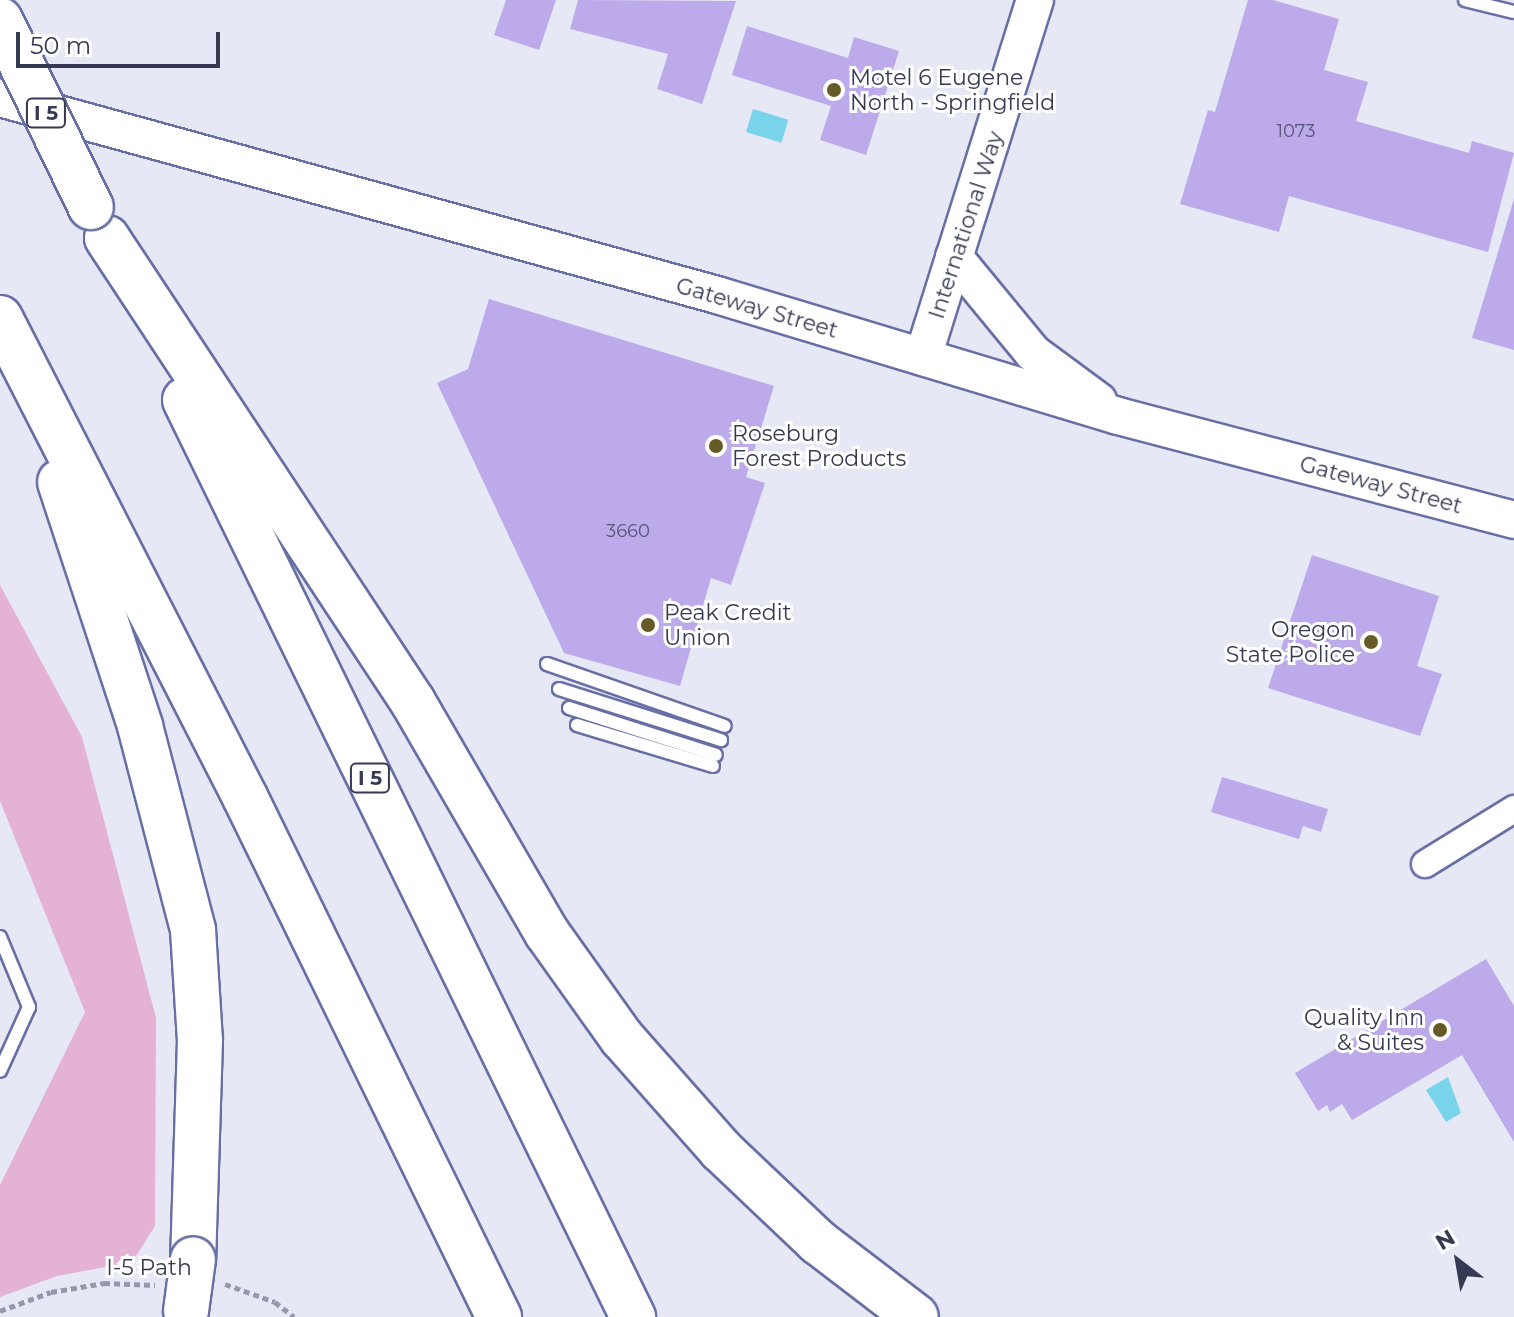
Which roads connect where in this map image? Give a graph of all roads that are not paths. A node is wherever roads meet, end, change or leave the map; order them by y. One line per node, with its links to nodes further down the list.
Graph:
1 (1035, 0): 7 (main road, International Way)
2 (1465, 0): 3 (lane)
3 (1514, 12)
4 (0, 20): 6 (highway, I 5, bridge)
5 (0, 98): 9 (main road, Gateway Street)
6 (107, 238): 24 (highway, I 5); 25 (highway)
7 (954, 257): 9 (main road, International Way); 10 (main road)
8 (9, 334): 22 (highway); 23 (highway)
9 (923, 357): 10 (main road, Gateway Street)
10 (1118, 416): 11 (main road, Gateway Street)
11 (1514, 520)
12 (547, 664): 16 (lane)
13 (559, 689): 17 (lane)
14 (569, 708): 15 (lane)
15 (577, 725)
16 (725, 726)
17 (721, 740)
18 (1514, 809): 19 (street)
19 (1425, 864)
20 (0, 937): 21 (lane)
21 (0, 1071)
22 (188, 1291)
23 (499, 1317)
24 (633, 1317)
25 (916, 1317)

